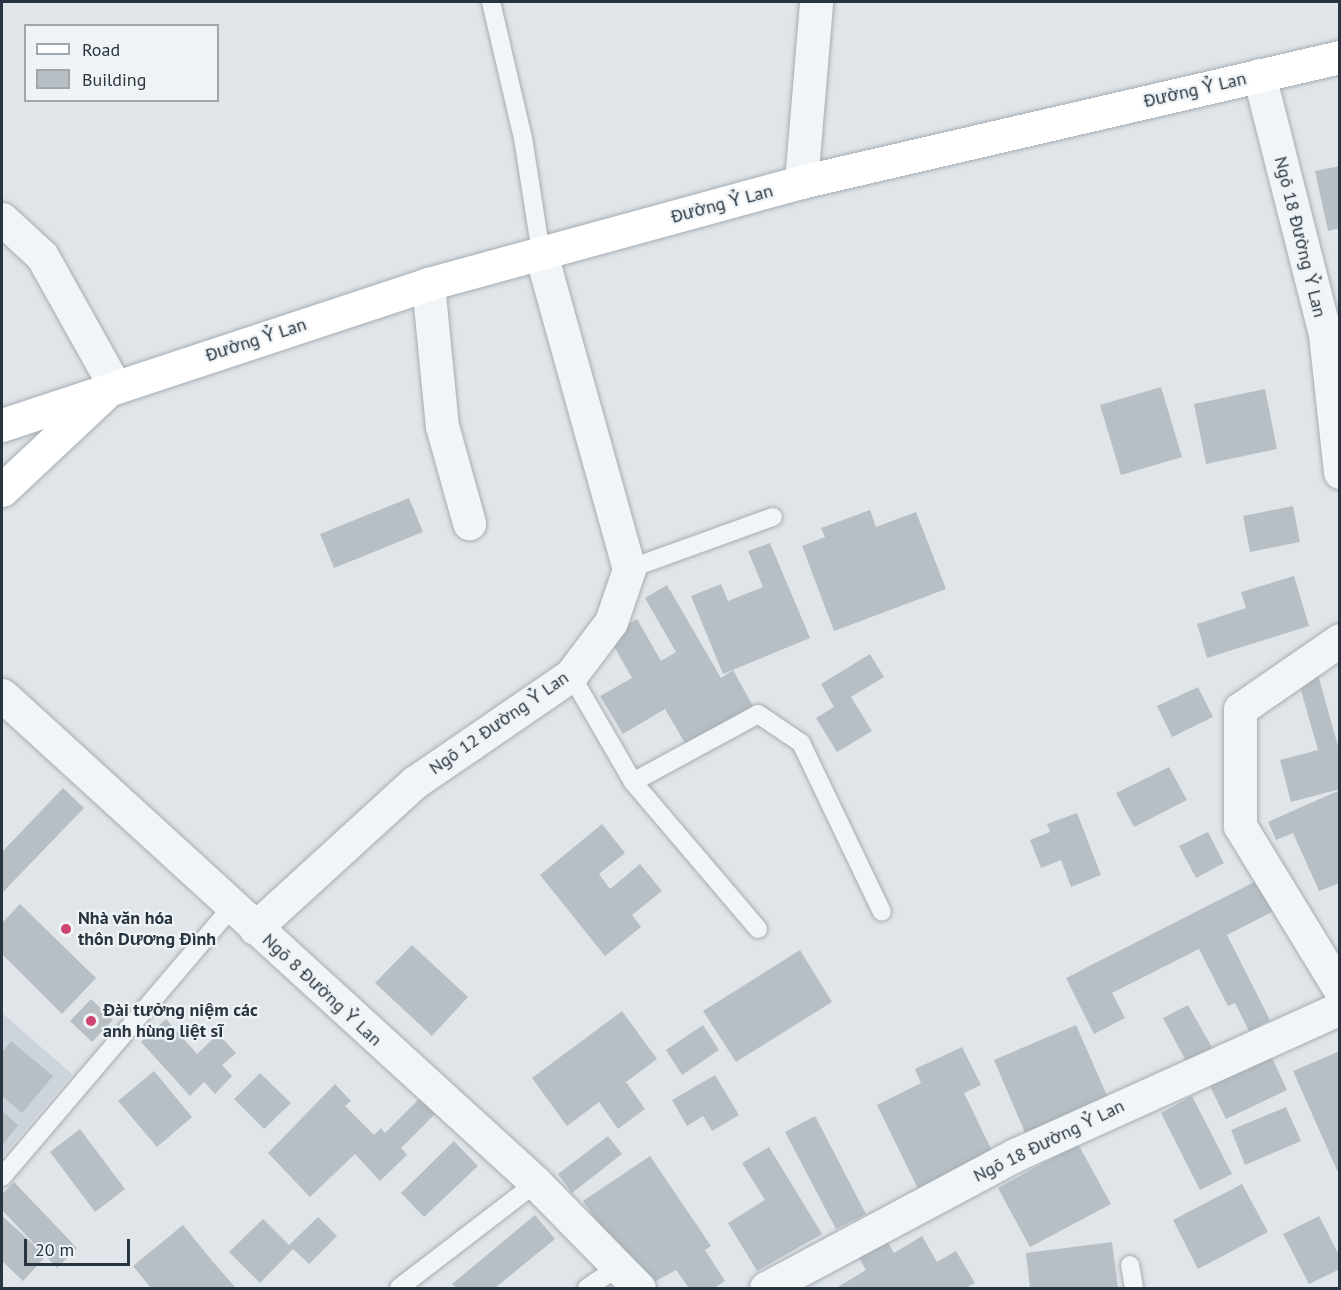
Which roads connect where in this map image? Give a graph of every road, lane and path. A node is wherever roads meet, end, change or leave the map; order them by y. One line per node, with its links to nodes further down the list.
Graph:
1 (491, 2): 7 (lane)
2 (816, 2): 5 (street)
3 (1340, 57): 4 (main road, Đường Ỷ Lan)
4 (1259, 75): 5 (main road, Đường Ỷ Lan); 11 (street, Ngõ 18 Đường Ỷ Lan)
5 (801, 182): 7 (main road, Đường Ỷ Lan)
6 (2, 219): 9 (street)
7 (541, 253): 8 (main road, Đường Ỷ Lan); 15 (street)
8 (428, 284): 9 (main road, Đường Ỷ Lan); 14 (street)
9 (114, 385): 10 (main road, Đường Ỷ Lan); 12 (main road, Đường Ỷ Lan)
10 (2, 426)
11 (1340, 472)
12 (2, 490)
13 (773, 517): 15 (lane)
14 (469, 523)
15 (629, 569): 17 (street, Ngõ 12 Đường Ỷ Lan)
16 (1340, 640): 23 (street)
17 (571, 675): 19 (lane); 21 (street, Ngõ 12 Đường Ỷ Lan)
18 (2, 695): 21 (street, Ngõ 8 Đường Ỷ Lan)
19 (633, 782): 20 (lane); 22 (lane)
20 (882, 912)
21 (244, 918): 25 (lane); 26 (street, Ngõ 8 Đường Ỷ Lan)
22 (758, 929)
23 (1340, 990)
24 (1340, 1008): 31 (street, Ngõ 18 Đường Ỷ Lan)
25 (2, 1177)
26 (536, 1183): 28 (street, Ngõ 8 Đường Ỷ Lan); 29 (lane)
27 (1130, 1265): 32 (lane)
28 (628, 1278): 30 (lane)
29 (399, 1288)
30 (587, 1288)
31 (766, 1288)
32 (1134, 1288)

